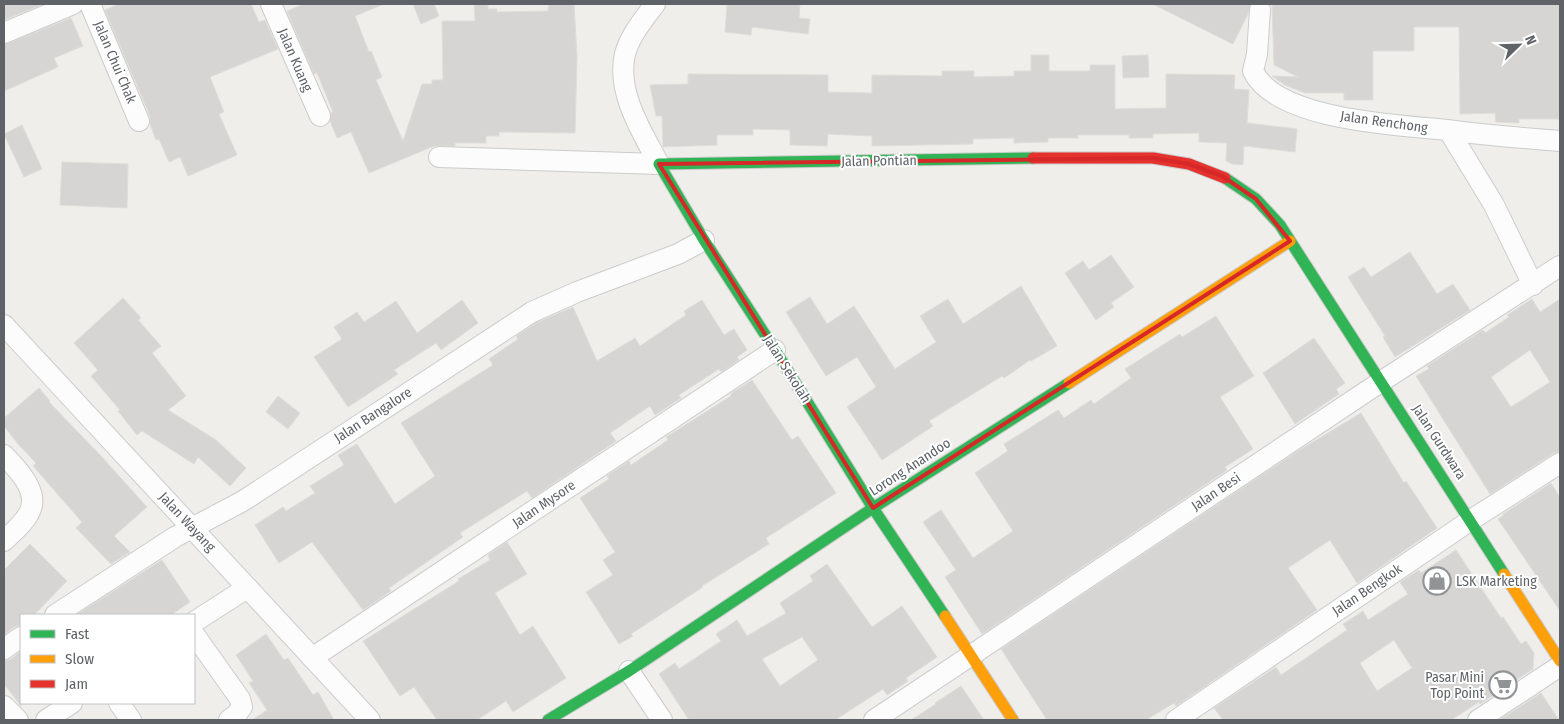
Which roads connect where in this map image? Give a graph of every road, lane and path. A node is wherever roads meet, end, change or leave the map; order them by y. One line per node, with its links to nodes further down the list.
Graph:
1 (73, 4): 6 (street)
2 (90, 4): 8 (street, Jalan Chui Chak)
3 (271, 4): 7 (street, Jalan Kuang)
4 (655, 4): 12 (street, Jalan Sekolah)
5 (1260, 10): 9 (street, Jalan Renchong)
6 (4, 33)
7 (320, 116)
8 (139, 121)
9 (1449, 131): 10 (street, Jalan Renchong); 16 (street)
10 (1560, 141)
11 (439, 158): 12 (street, Jalan Pontian)
12 (660, 164): 13 (street, Jalan Sekolah); 14 (street, Jalan Pontian)
13 (704, 240): 18 (street, Jalan Sekolah); 24 (street, Jalan Bangalore)
14 (1290, 241): 19 (street, Jalan Gurdwara); 22 (street, Lorong Anandoo)
15 (1560, 266): 16 (street, Jalan Besi)
16 (1533, 285): 19 (street, Jalan Besi)
17 (4, 324): 24 (street, Jalan Wayang)
18 (775, 350): 22 (street, Jalan Sekolah); 33 (street, Jalan Mysore)
19 (1382, 381): 23 (street, Jalan Gurdwara); 32 (street, Jalan Besi)
20 (4, 455): 25 (street)
21 (1560, 463): 23 (street, Jalan Bengkok)
22 (873, 508): 32 (street, Jalan Sekolah); 36 (street, Lorong Anandoo)
23 (1471, 520): 34 (street, Jalan Gurdwara); 49 (street, Jalan Bengkok)
24 (192, 528): 26 (street, Jalan Wayang); 27 (street, Jalan Bangalore)
25 (4, 541)
26 (246, 588): 28 (street); 33 (street, Jalan Wayang)
27 (57, 614)
28 (195, 621)
29 (195, 635): 43 (street)
30 (20, 638): 31 (street)
31 (4, 649)
32 (971, 656): 47 (street, Jalan Besi); 48 (street, Jalan Sekolah)
33 (312, 658): 44 (street, Jalan Wayang)
34 (1560, 661)
35 (1560, 666): 50 (street)
36 (629, 671): 45 (street, Lorong Anandoo); 46 (street)
37 (70, 704): 41 (street)
38 (121, 704): 42 (street)
39 (4, 706): 40 (street)
40 (18, 720)
41 (46, 720)
42 (131, 720)
43 (229, 720)
44 (370, 720)
45 (548, 720)
46 (662, 720)
47 (874, 720)
48 (1013, 720)
49 (1176, 720)
50 (1478, 720)

